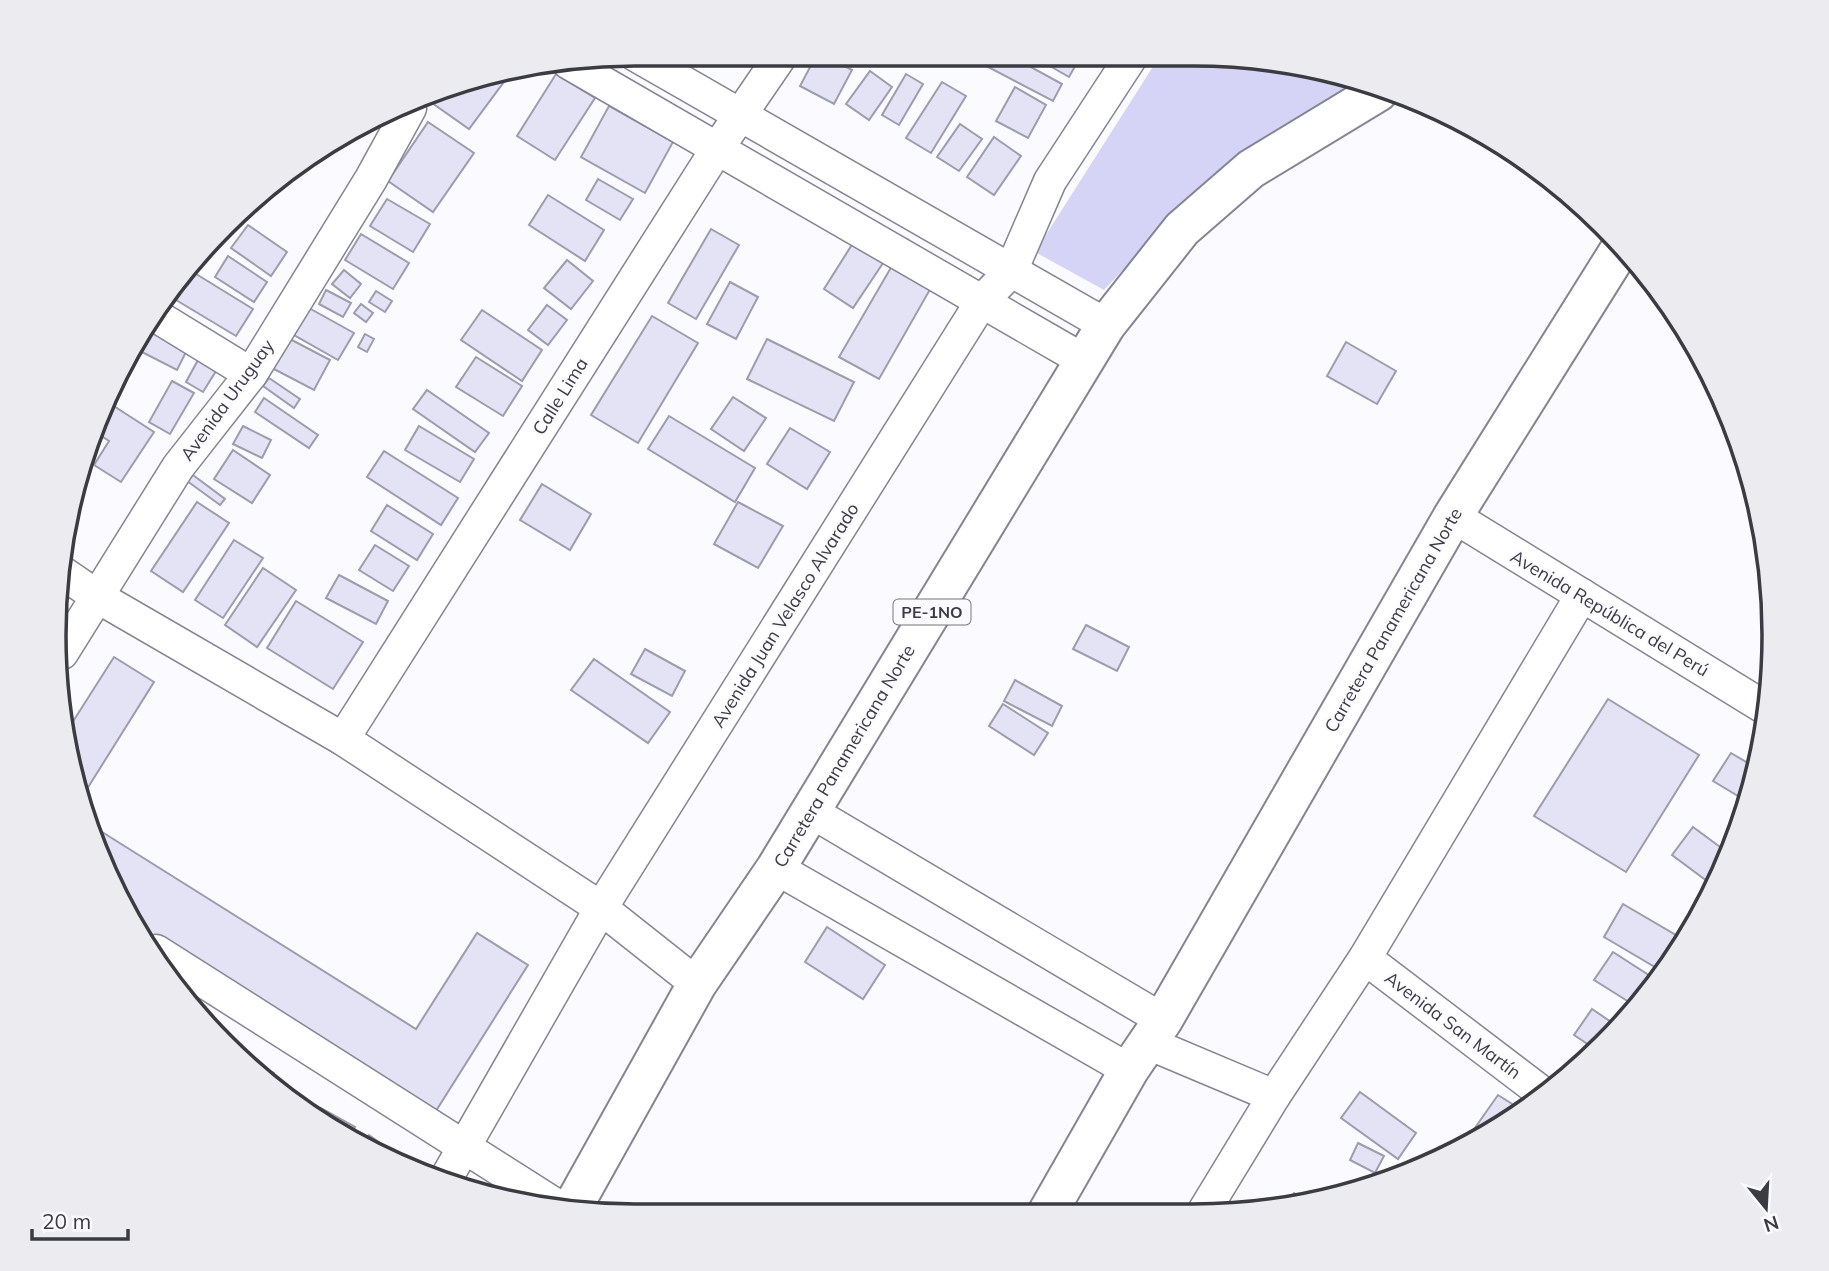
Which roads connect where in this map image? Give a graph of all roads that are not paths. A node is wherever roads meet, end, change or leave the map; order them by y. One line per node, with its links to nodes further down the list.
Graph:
1 (655, 66): 7 (street)
2 (774, 66): 7 (street, Calle Lima)
3 (1125, 66): 10 (street, Avenida Juan Velasco Alvarado)
4 (580, 69): 8 (street)
5 (1372, 96): 13 (main road, Carretera Panamericana Norte / PE-1NO)
6 (406, 115): 15 (street, Avenida Uruguay)
7 (741, 116): 8 (street, Calle Lima); 10 (street)
8 (717, 149): 11 (street); 22 (street, Calle Lima)
9 (1616, 255): 16 (main road, Carretera Panamericana Norte)
10 (1011, 271): 11 (street, Avenida Juan Velasco Alvarado); 13 (street)
11 (982, 301): 14 (street); 25 (street, Avenida Juan Velasco Alvarado)
12 (162, 319): 15 (street)
13 (1106, 325): 14 (main road, Carretera Panamericana Norte / PE-1NO)
14 (1085, 360): 23 (main road, Carretera Panamericana Norte / PE-1NO)
15 (251, 374): 19 (street, Avenida Uruguay)
16 (1453, 516): 18 (street, Avenida República del Perú); 29 (main road, Carretera Panamericana Norte)
17 (70, 578): 19 (street)
18 (1582, 595): 21 (street, Avenida República del Perú); 27 (street)
19 (98, 597): 20 (street, Avenida Uruguay); 22 (street)
20 (67, 646)
21 (1759, 703)
22 (343, 739): 25 (street)
23 (810, 811): 24 (main road, Carretera Panamericana Norte / PE-1NO); 29 (street)
24 (776, 868): 28 (main road, Carretera Panamericana Norte / PE-1NO); 29 (street)
25 (601, 908): 28 (street); 32 (street, Avenida Juan Velasco Alvarado)
26 (166, 957): 32 (street)
27 (1365, 958): 30 (street, Avenida San Martín); 31 (street)
28 (697, 984): 35 (main road, Carretera Panamericana Norte / PE-1NO)
29 (1146, 1044): 31 (street); 36 (main road, Carretera Panamericana Norte)
30 (1537, 1089)
31 (1274, 1096): 37 (street)
32 (465, 1149): 33 (street, Avenida Juan Velasco Alvarado); 34 (street)
33 (450, 1173)
34 (543, 1197)
35 (576, 1201)
36 (1053, 1204)
37 (1209, 1204)

